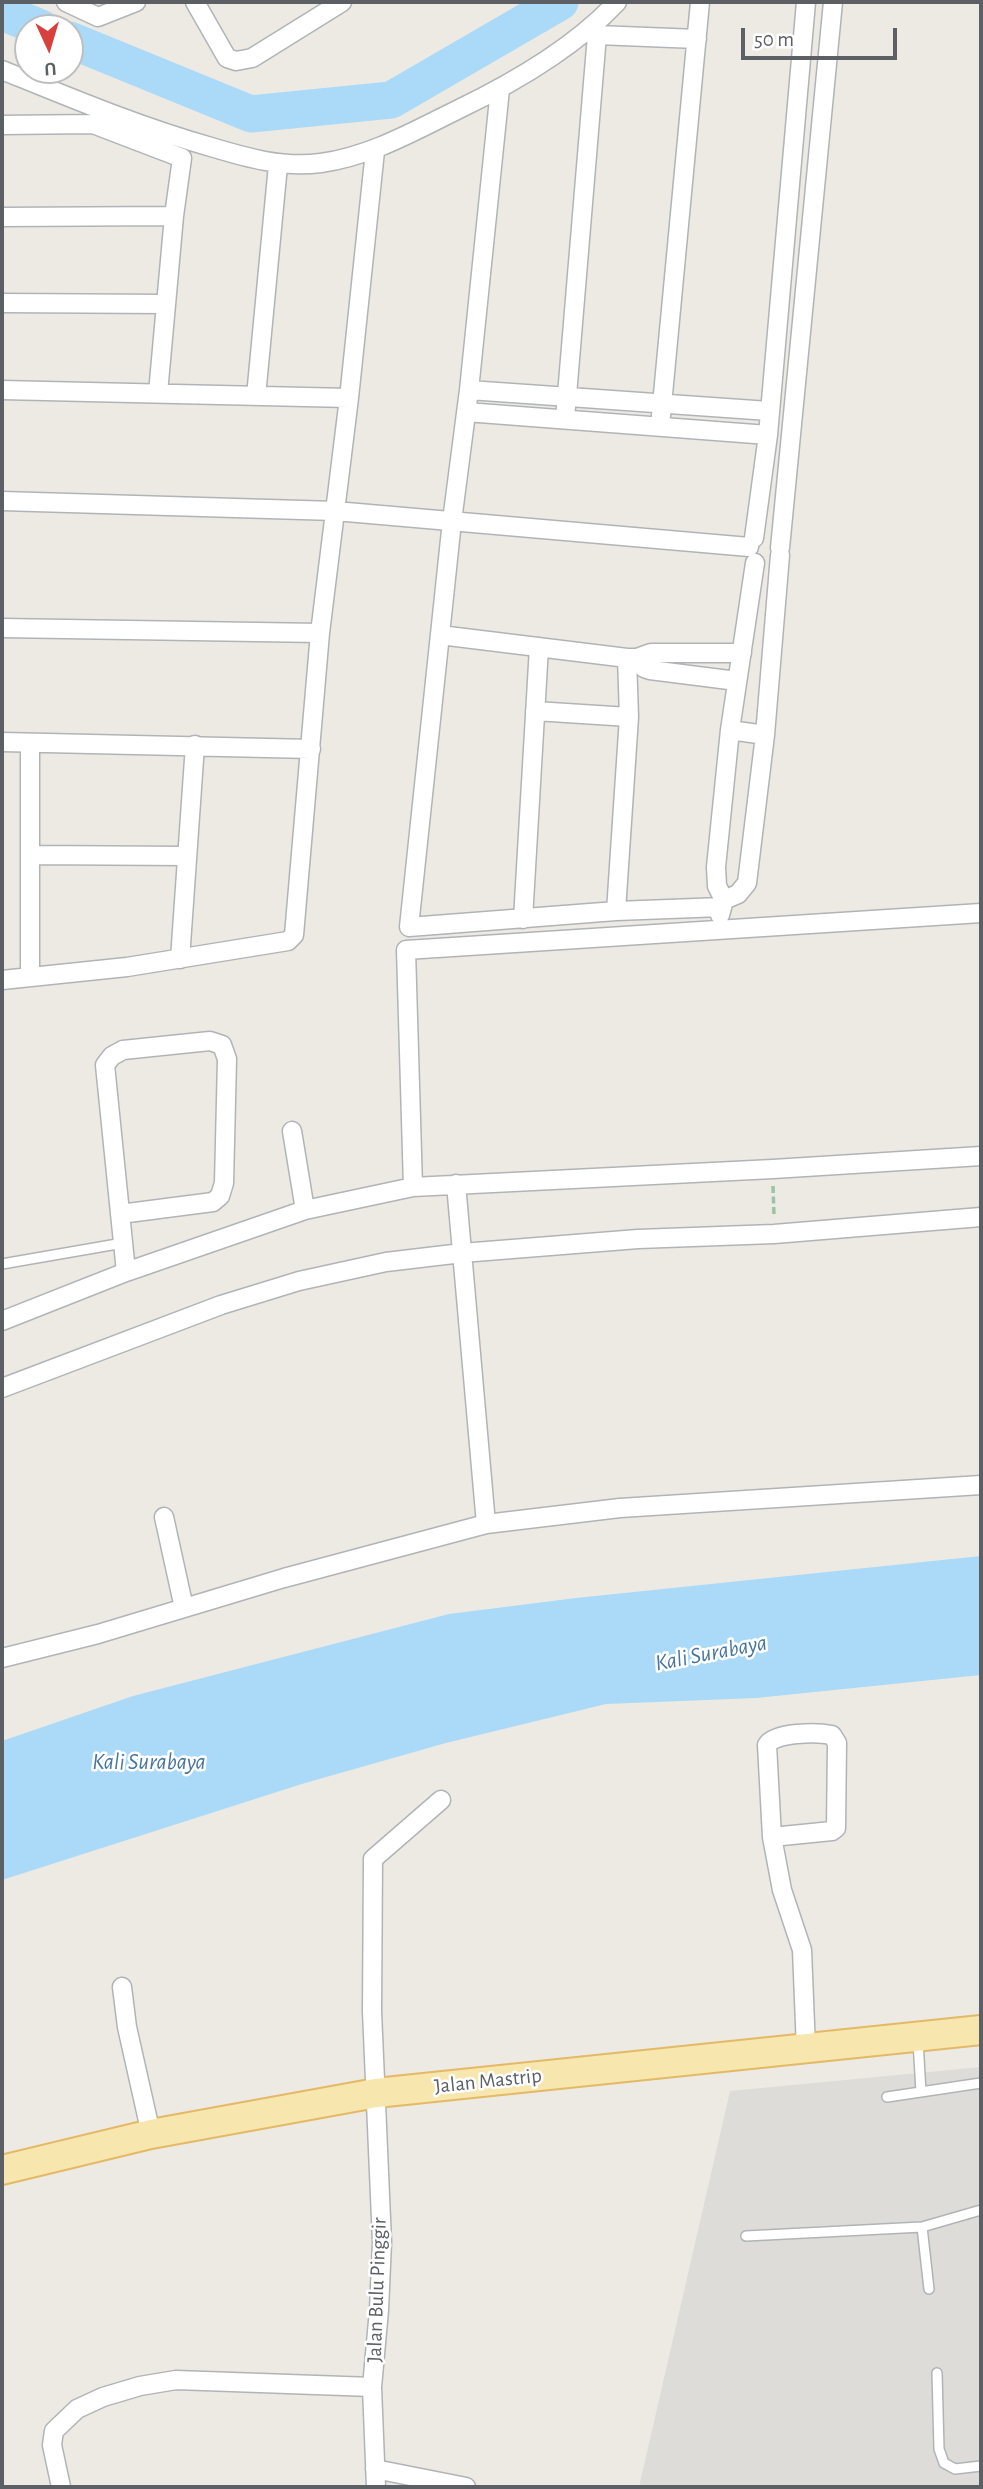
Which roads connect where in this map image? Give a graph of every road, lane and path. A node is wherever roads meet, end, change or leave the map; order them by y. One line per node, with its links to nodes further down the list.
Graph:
1 (66, 2): 2 (street)
2 (136, 2)
3 (195, 2): 4 (street)
4 (342, 2)
5 (617, 2): 9 (street)
6 (700, 2): 12 (street)
7 (806, 2): 10 (street)
8 (833, 2): 11 (street)
9 (596, 29): 12 (street); 14 (street); 28 (street)
10 (803, 32): 11 (street); 20 (street)
11 (831, 36): 21 (street)
12 (697, 39): 30 (street)
13 (2, 70): 17 (street)
14 (500, 89): 16 (street); 25 (street)
15 (2, 125): 18 (street)
16 (374, 150): 17 (street); 29 (street)
17 (278, 164): 27 (street)
18 (174, 216): 19 (street); 23 (street)
19 (2, 217)
20 (781, 281): 21 (street); 31 (street)
21 (808, 282): 40 (street)
22 (2, 303): 23 (street)
23 (166, 304): 26 (street)
24 (2, 390): 26 (street)
25 (469, 390): 28 (street); 32 (street)
26 (158, 393): 27 (street)
27 (256, 396): 29 (street)
28 (565, 397): 30 (street); 33 (street)
29 (349, 398): 37 (street)
30 (662, 403): 31 (street); 34 (street)
31 (769, 411): 35 (street)
32 (466, 412): 33 (street); 38 (street)
33 (565, 419): 34 (street)
34 (660, 426): 35 (street)
35 (768, 435): 39 (street)
36 (2, 501): 37 (street)
37 (335, 511): 38 (street); 42 (street)
38 (452, 521): 39 (street); 43 (street)
39 (753, 549): 40 (street); 40 (street); 45 (street)
40 (780, 552): 51 (street)
41 (2, 628): 42 (street)
42 (320, 633): 55 (street)
43 (440, 635): 44 (street); 61 (street)
44 (539, 647): 46 (street); 48 (street)
45 (742, 653): 46 (street); 47 (street)
46 (632, 658): 47 (street); 49 (street)
47 (737, 681): 50 (street)
48 (535, 711): 49 (street); 61 (street)
49 (629, 717): 59 (street)
50 (730, 730): 51 (street); 58 (street)
51 (765, 735): 58 (street)
52 (2, 742): 53 (street)
53 (30, 743): 54 (street); 56 (street)
54 (195, 745): 55 (street); 57 (street)
55 (312, 749): 63 (street)
56 (30, 855): 57 (street); 64 (street)
57 (186, 856): 63 (street)
58 (723, 903): 59 (street); 62 (street)
59 (616, 911): 61 (street)
60 (981, 913): 62 (street)
61 (523, 919)
62 (718, 930): 69 (street)
63 (180, 959): 64 (street)
64 (30, 977): 65 (street)
65 (2, 980)
66 (292, 1131): 71 (street)
67 (981, 1156): 70 (street)
68 (773, 1179): 74 (path)
69 (413, 1187): 70 (street); 71 (street)
70 (456, 1190): 76 (street)
71 (304, 1210): 78 (street)
72 (120, 1214): 72 (street); 75 (street)
73 (981, 1217): 76 (street)
74 (774, 1225)
75 (123, 1243): 77 (lane); 78 (street)
76 (461, 1247): 80 (street); 83 (street)
77 (2, 1264)
78 (126, 1272): 79 (street)
79 (2, 1321)
80 (2, 1388)
81 (981, 1485): 83 (street)
82 (164, 1517): 84 (street)
83 (486, 1524): 84 (street)
84 (184, 1608): 85 (street)
85 (2, 1658)
86 (441, 1800): 94 (street, Jalan Bulu Pinggir)
87 (772, 1837): 87 (street); 91 (street)
88 (122, 1987): 96 (street)
89 (981, 2030): 90 (main road, Jalan Mastrip)
90 (917, 2036): 91 (main road, Jalan Mastrip); 93 (lane)
91 (806, 2049): 94 (main road, Jalan Mastrip)
92 (981, 2083): 93 (lane)
93 (921, 2092): 95 (lane)
94 (376, 2093): 96 (main road, Jalan Mastrip); 103 (street, Jalan Bulu Pinggir)
95 (887, 2097)
96 (151, 2134): 97 (main road, Jalan Mastrip)
97 (2, 2170)
98 (981, 2210): 99 (lane)
99 (922, 2227): 100 (lane); 101 (lane)
100 (746, 2236)
101 (929, 2289)
102 (936, 2373): 104 (lane)
103 (372, 2387): 105 (street, Jalan Bulu Pinggir); 106 (street)
104 (981, 2466)
105 (375, 2469): 107 (street, Jalan Bulu Pinggir); 108 (street)
106 (61, 2487)
107 (376, 2487)
108 (466, 2487)

